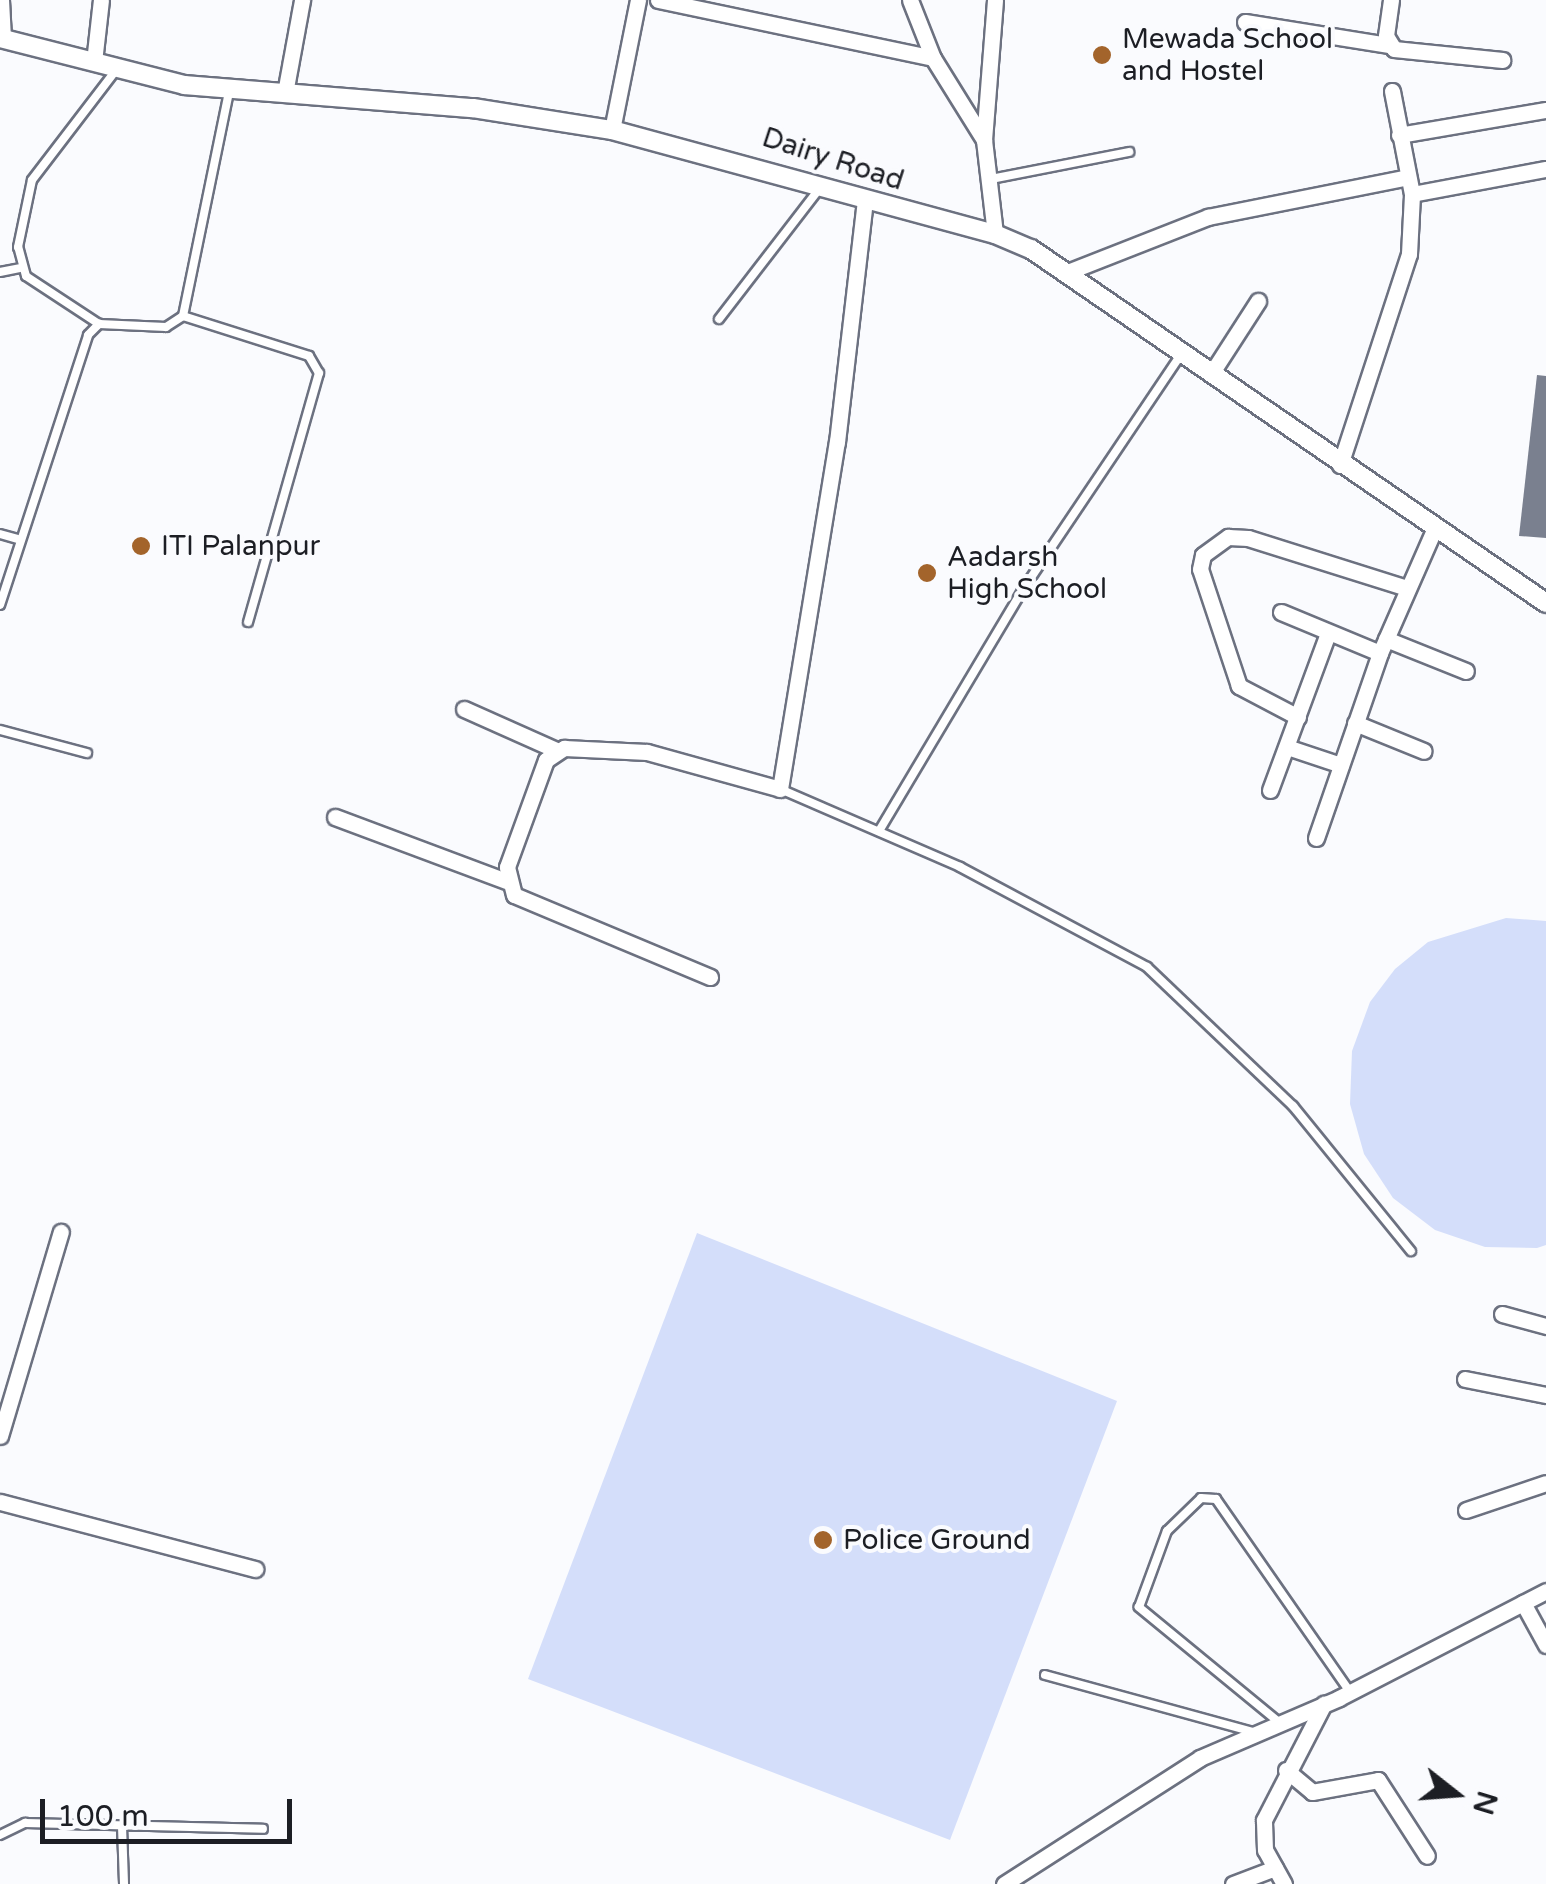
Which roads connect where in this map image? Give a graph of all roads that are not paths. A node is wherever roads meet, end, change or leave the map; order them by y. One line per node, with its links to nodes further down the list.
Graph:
1 (1, 0): 10 (street)
2 (101, 0): 14 (street)
3 (302, 0): 18 (street)
4 (638, 0): 20 (street)
5 (658, 0): 12 (street)
6 (910, 0): 12 (street)
7 (996, 0): 22 (street)
8 (1391, 0): 11 (street)
9 (1245, 22): 11 (street)
10 (2, 38): 14 (street, Dairy Road)
11 (1389, 44): 13 (street)
12 (932, 58): 22 (street)
13 (1502, 60)
14 (94, 62): 15 (street, Dairy Road)
15 (118, 68): 16 (street, Dairy Road); 30 (lane)
16 (230, 88): 18 (street, Dairy Road); 34 (lane)
17 (1392, 90): 21 (street)
18 (286, 93): 20 (street, Dairy Road)
19 (1546, 110): 21 (street)
20 (612, 130): 26 (street, Dairy Road)
21 (1400, 135): 27 (street)
22 (984, 140): 25 (street)
23 (1129, 152): 25 (lane)
24 (1546, 169): 27 (street)
25 (991, 179): 29 (street)
26 (824, 183): 28 (street, Dairy Road); 35 (lane)
27 (1410, 186): 32 (street); 39 (street)
28 (865, 199): 29 (street, Dairy Road); 60 (street)
29 (995, 234): 32 (street, Dairy Road)
30 (20, 268): 31 (lane); 36 (lane)
31 (0, 272)
32 (1065, 273): 37 (street, Dairy Road)
33 (1258, 301): 38 (street)
34 (183, 316): 36 (lane); 47 (lane)
35 (719, 319)
36 (99, 324): 42 (lane)
37 (1181, 354): 38 (street, Dairy Road); 63 (lane)
38 (1211, 374): 39 (street, Dairy Road)
39 (1340, 464): 40 (street, Dairy Road)
40 (1434, 530): 43 (street); 44 (street, Dairy Road)
41 (0, 534): 42 (lane)
42 (17, 540): 45 (lane)
43 (1407, 588): 49 (street); 52 (street)
44 (1546, 603)
45 (0, 605)
46 (1281, 612): 48 (street)
47 (248, 622)
48 (1328, 633): 49 (street); 52 (street)
49 (1384, 646): 50 (street); 53 (street)
50 (1466, 671)
51 (464, 709): 56 (street)
52 (1298, 717): 55 (street)
53 (1355, 723): 57 (street); 59 (street)
54 (0, 730): 58 (lane)
55 (1286, 747): 59 (street); 61 (street)
56 (556, 750): 60 (street); 65 (street)
57 (1424, 751)
58 (87, 754)
59 (1341, 765): 64 (street)
60 (780, 790): 63 (lane)
61 (1270, 790)
62 (335, 817): 65 (street)
63 (879, 830): 68 (lane)
64 (1316, 838)
65 (506, 881): 66 (street)
66 (710, 977)
67 (61, 1232): 73 (street)
68 (1411, 1251)
69 (1502, 1314): 70 (street)
70 (1546, 1326)
71 (1465, 1379): 72 (street)
72 (1546, 1395)
73 (0, 1436)
74 (1546, 1483): 76 (street)
75 (0, 1502): 77 (street)
76 (1466, 1510)
77 (254, 1569)
78 (1546, 1591): 79 (street)
79 (1523, 1603): 80 (street); 82 (street)
80 (1546, 1644)
81 (1045, 1676): 85 (lane)
82 (1350, 1692): 83 (street); 84 (lane)
83 (1324, 1704): 84 (street); 86 (street)
84 (1280, 1723): 85 (street)
85 (1257, 1733): 93 (street)
86 (1286, 1770): 90 (street); 91 (street)
87 (122, 1826): 88 (lane); 89 (lane); 92 (lane)
88 (263, 1829)
89 (0, 1835)
90 (1427, 1856)
91 (1274, 1868): 94 (street); 95 (street)
92 (124, 1884)
93 (1004, 1884)
94 (1232, 1884)
95 (1284, 1884)

